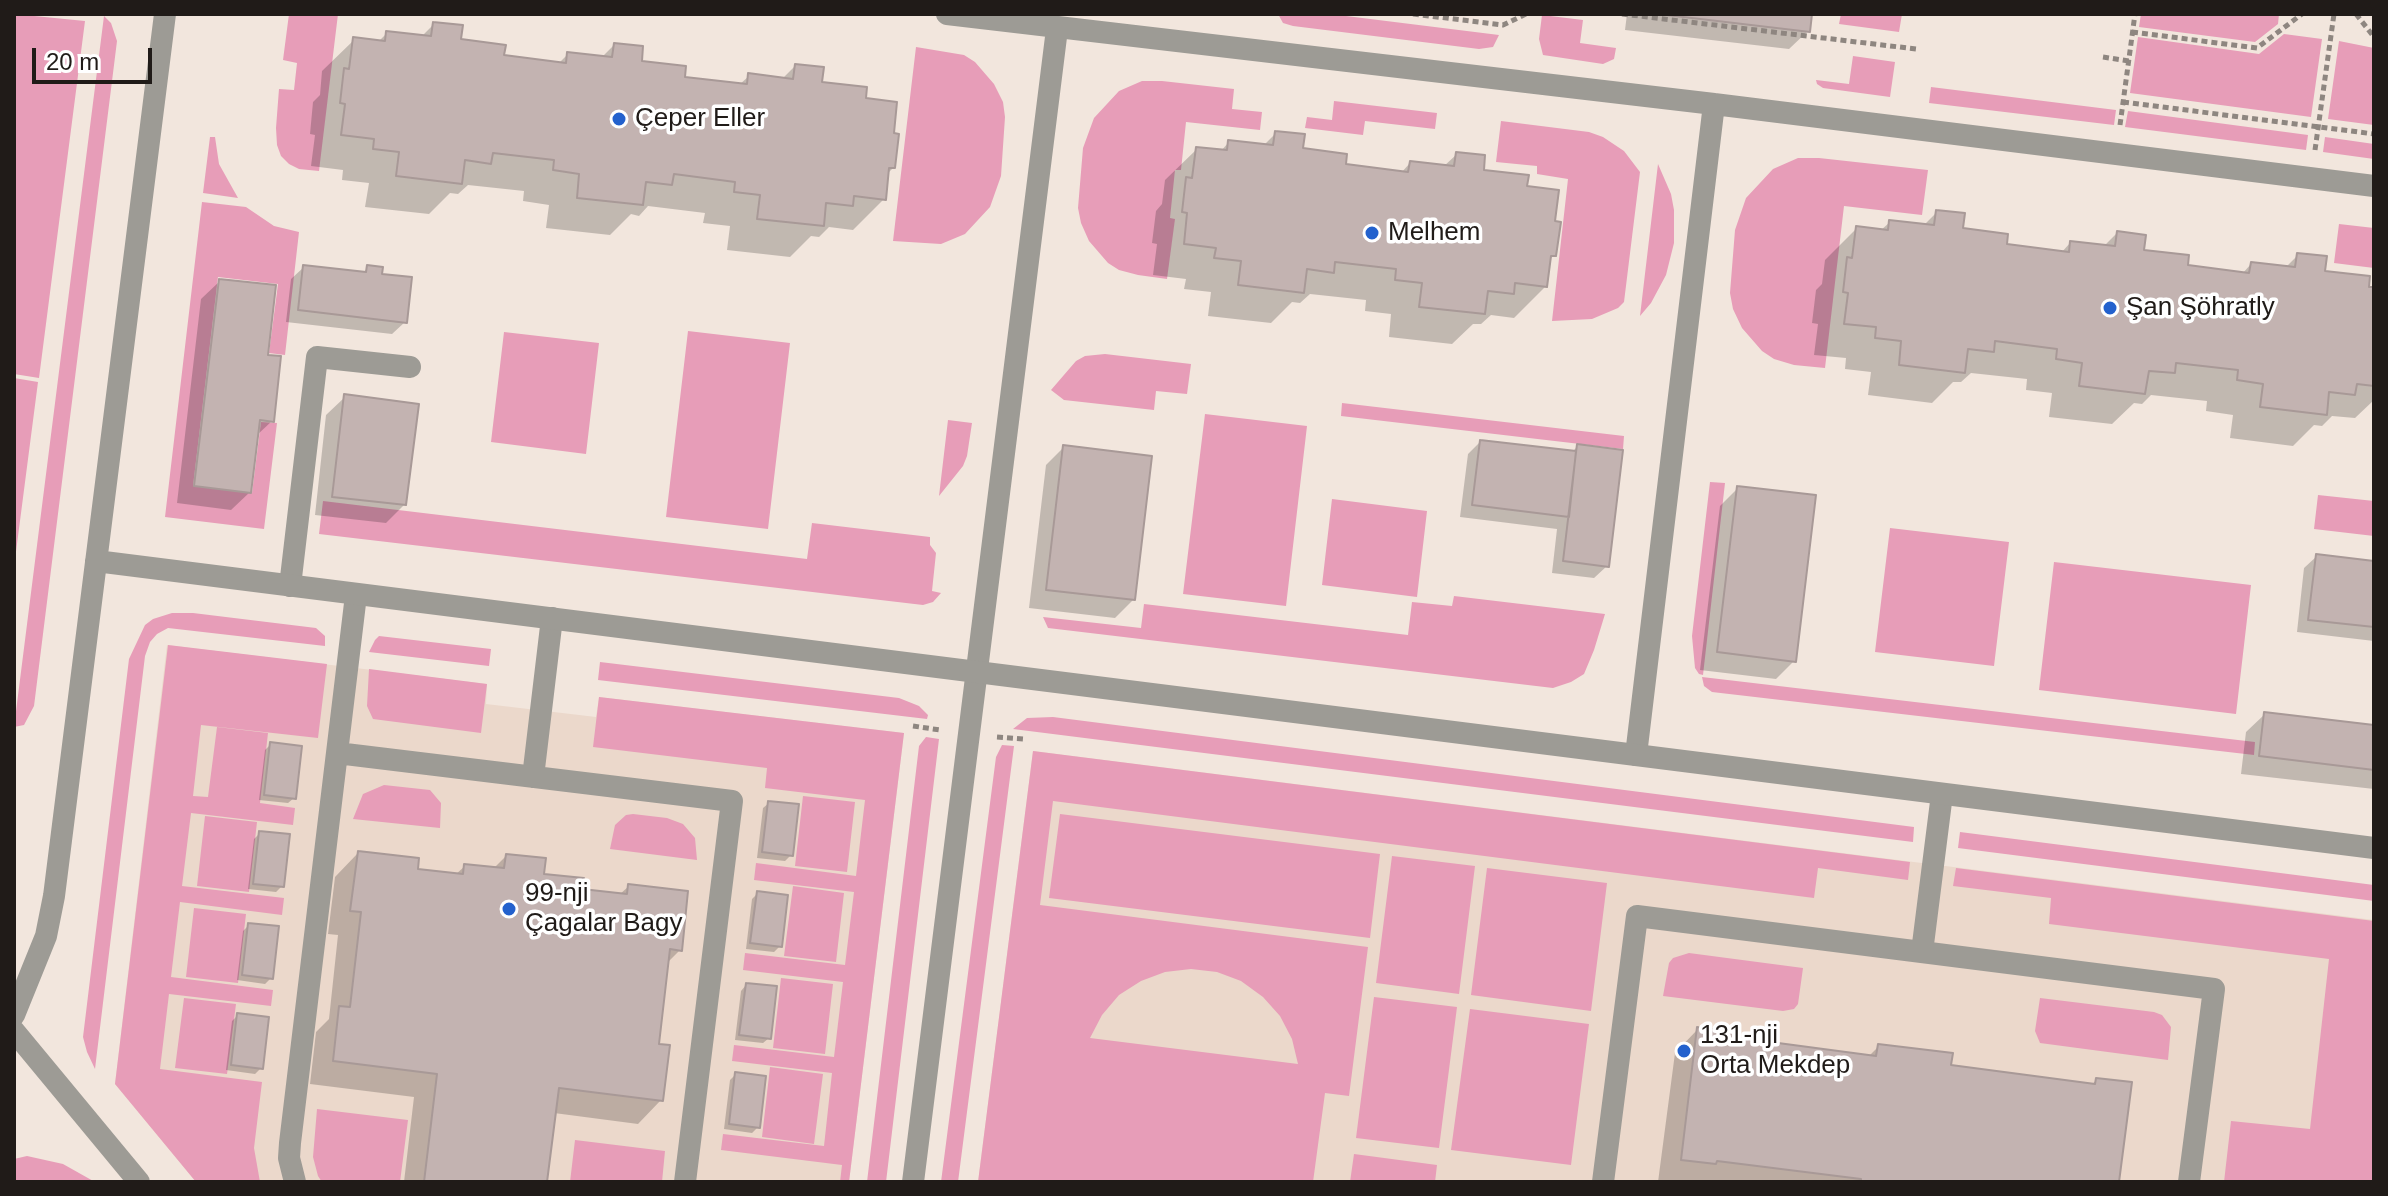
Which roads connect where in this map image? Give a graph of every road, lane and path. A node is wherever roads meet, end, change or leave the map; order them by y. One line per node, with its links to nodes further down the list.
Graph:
1 (165, 14): 24 (street)
2 (947, 14): 10 (street)
3 (1413, 14): 4 (path)
4 (1526, 14)
5 (1622, 14): 13 (path)
6 (2135, 14): 11 (path)
7 (2302, 14): 11 (path)
8 (2334, 14): 19 (path)
9 (2356, 14): 12 (path)
10 (1057, 29): 17 (street); 28 (street)
11 (2132, 32): 15 (path)
12 (2374, 37)
13 (1916, 49)
14 (2103, 57): 15 (path)
15 (2129, 61): 16 (path)
16 (2123, 102): 18 (path); 19 (path)
17 (1714, 104): 22 (street); 34 (street)
18 (2120, 126)
19 (2318, 127): 20 (path); 21 (path)
20 (2374, 134)
21 (2314, 151)
22 (2374, 186)
23 (410, 367): 25 (street)
24 (96, 561): 25 (street); 39 (street)
25 (290, 586): 26 (street)
26 (356, 595): 27 (street); 33 (street)
27 (552, 618): 28 (street); 35 (street)
28 (978, 672): 34 (street); 44 (street)
29 (913, 726): 30 (path)
30 (937, 729)
31 (1005, 737): 32 (path)
32 (1024, 739)
33 (337, 753): 35 (street); 42 (street)
34 (1636, 755): 36 (street)
35 (533, 777): 43 (street)
36 (1942, 794): 37 (street); 38 (street)
37 (2374, 848)
38 (1922, 952): 45 (street); 46 (street)
39 (14, 1015)
40 (14, 1031): 41 (street)
41 (139, 1182)
42 (295, 1182)
43 (685, 1182)
44 (913, 1182)
45 (1603, 1182)
46 (2189, 1182)

